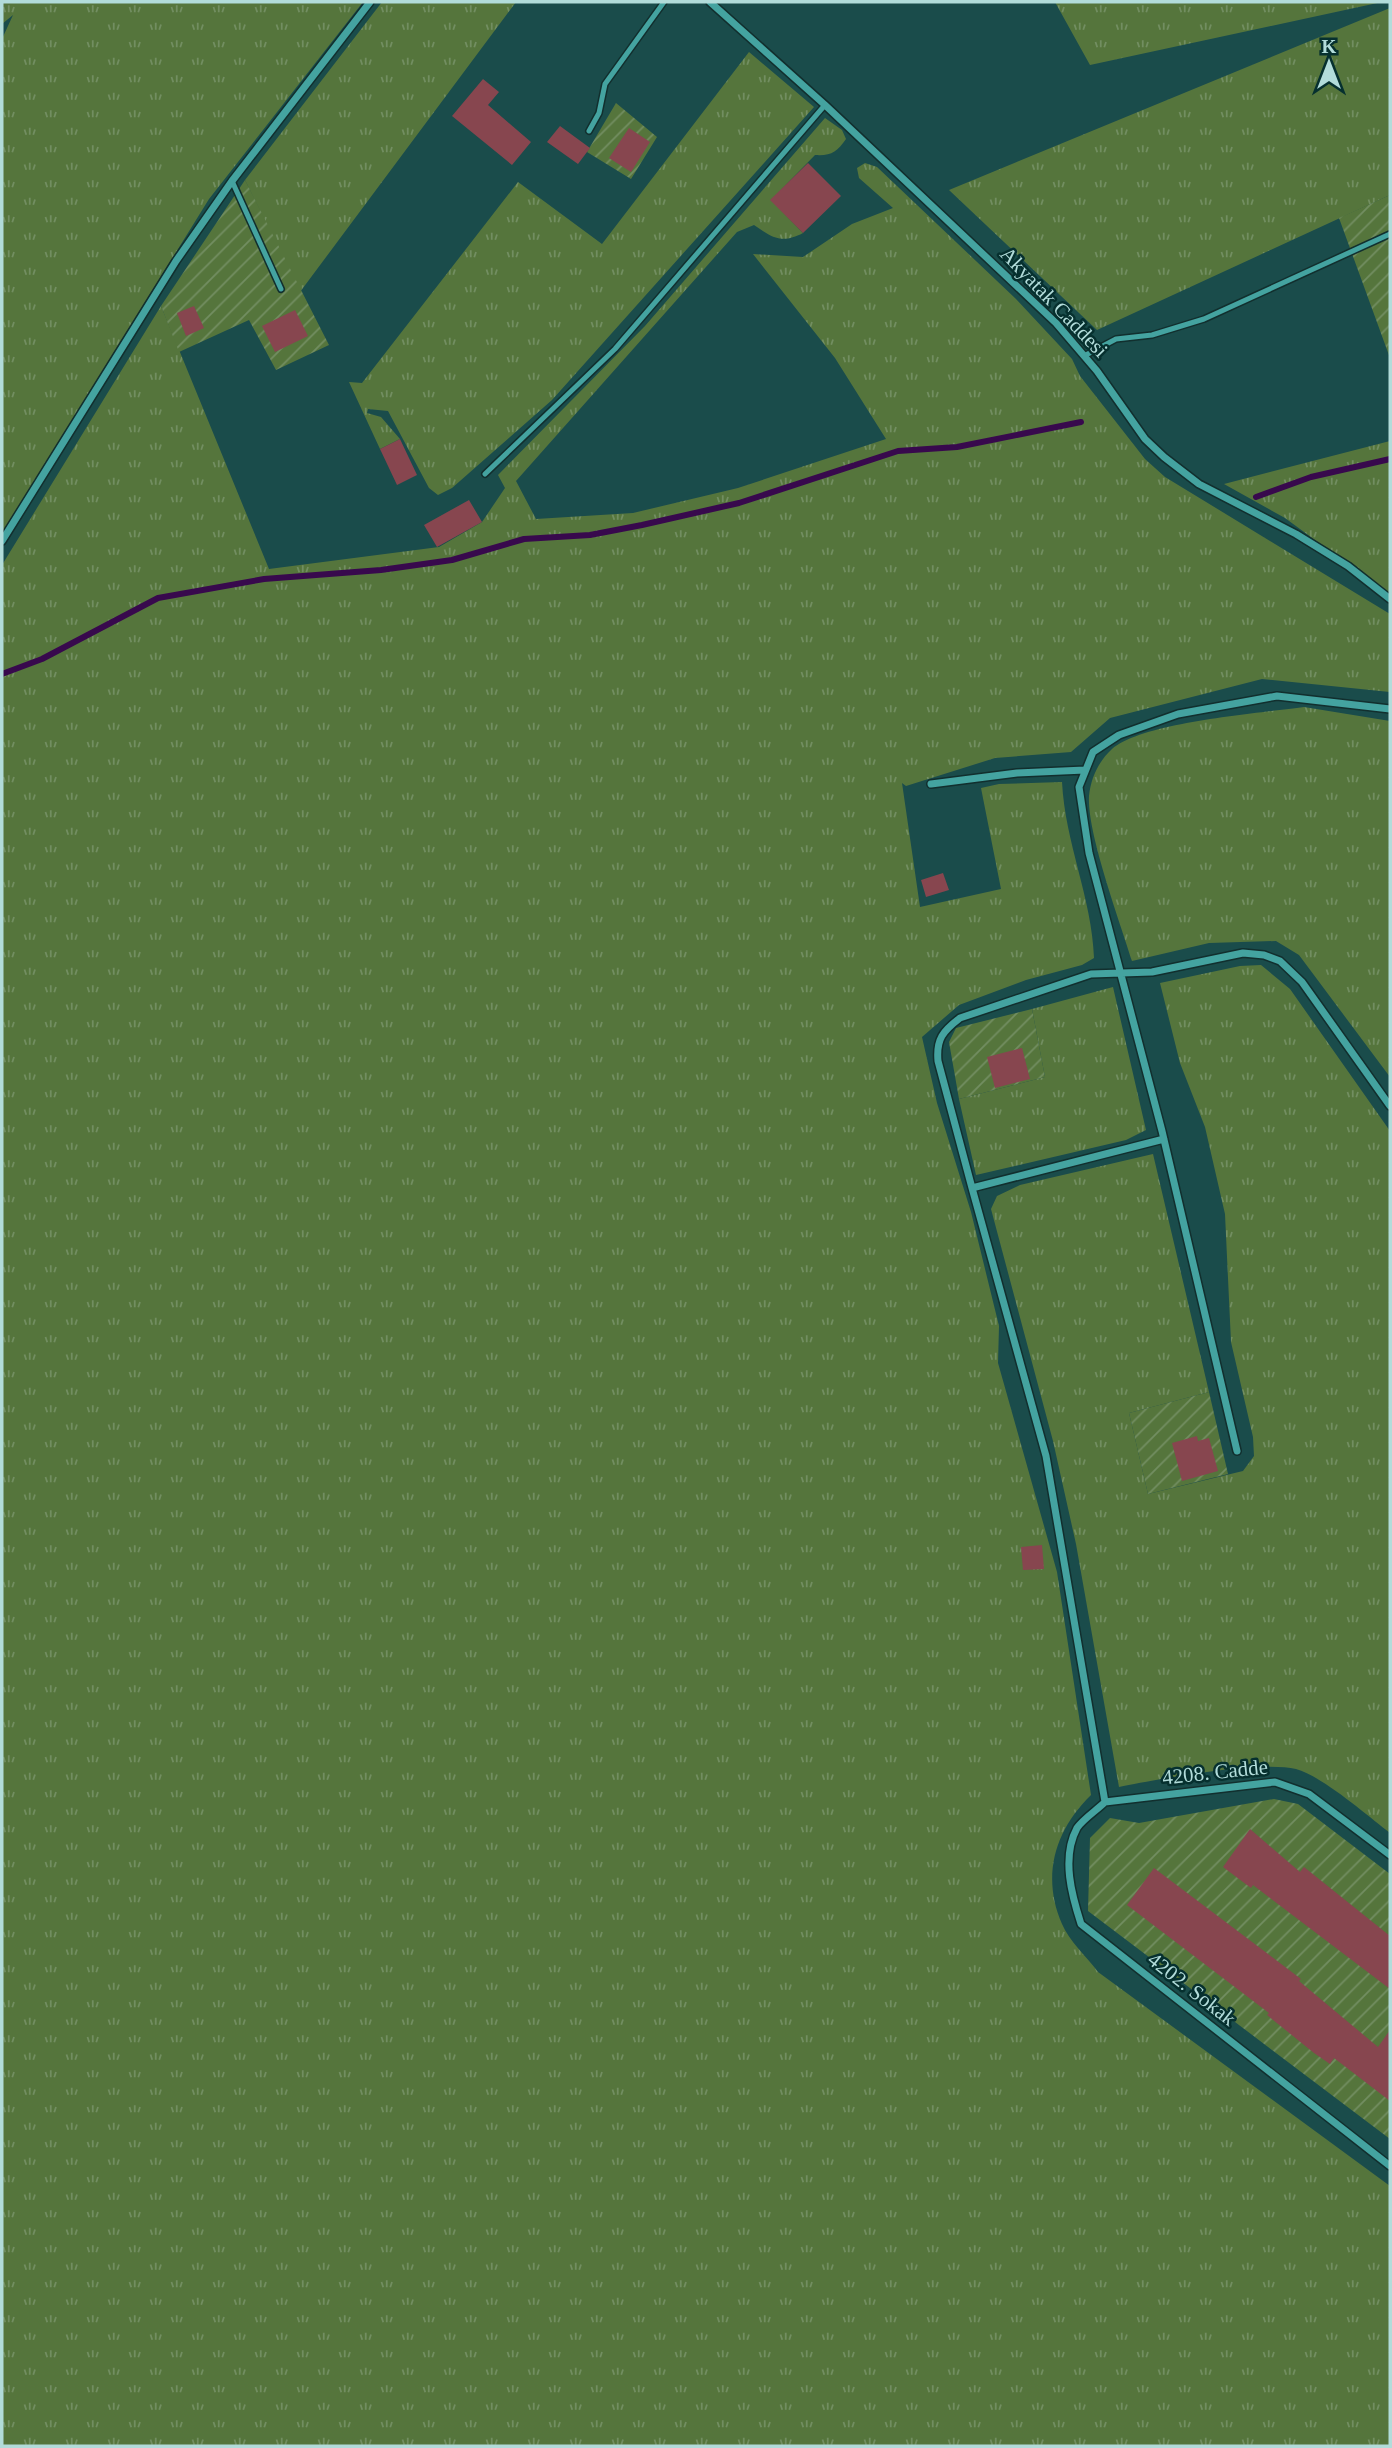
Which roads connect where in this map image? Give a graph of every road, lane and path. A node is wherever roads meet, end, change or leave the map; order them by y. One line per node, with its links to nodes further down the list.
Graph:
1 (370, 2): 6 (street)
2 (664, 2): 5 (lane)
3 (710, 2): 4 (street, Akyatak Caddesi)
4 (825, 105): 9 (street, Akyatak Caddesi); 10 (lane)
5 (589, 131)
6 (232, 181): 8 (lane); 11 (street)
7 (1390, 234): 9 (lane)
8 (281, 289)
9 (1084, 356): 12 (street, Akyatak Caddesi)
10 (485, 474)
11 (2, 541)
12 (1390, 599)
13 (1390, 709): 14 (street)
14 (1085, 770): 15 (street); 16 (street)
15 (931, 784)
16 (1120, 973): 17 (street); 18 (street); 19 (street)
17 (1390, 1106)
18 (1164, 1139): 19 (street); 20 (street)
19 (972, 1188): 21 (street)
20 (1237, 1451)
21 (1105, 1802): 22 (street, 4208. Cadde); 23 (street, 4202. Sokak)
22 (1390, 1855)
23 (1390, 2166)

